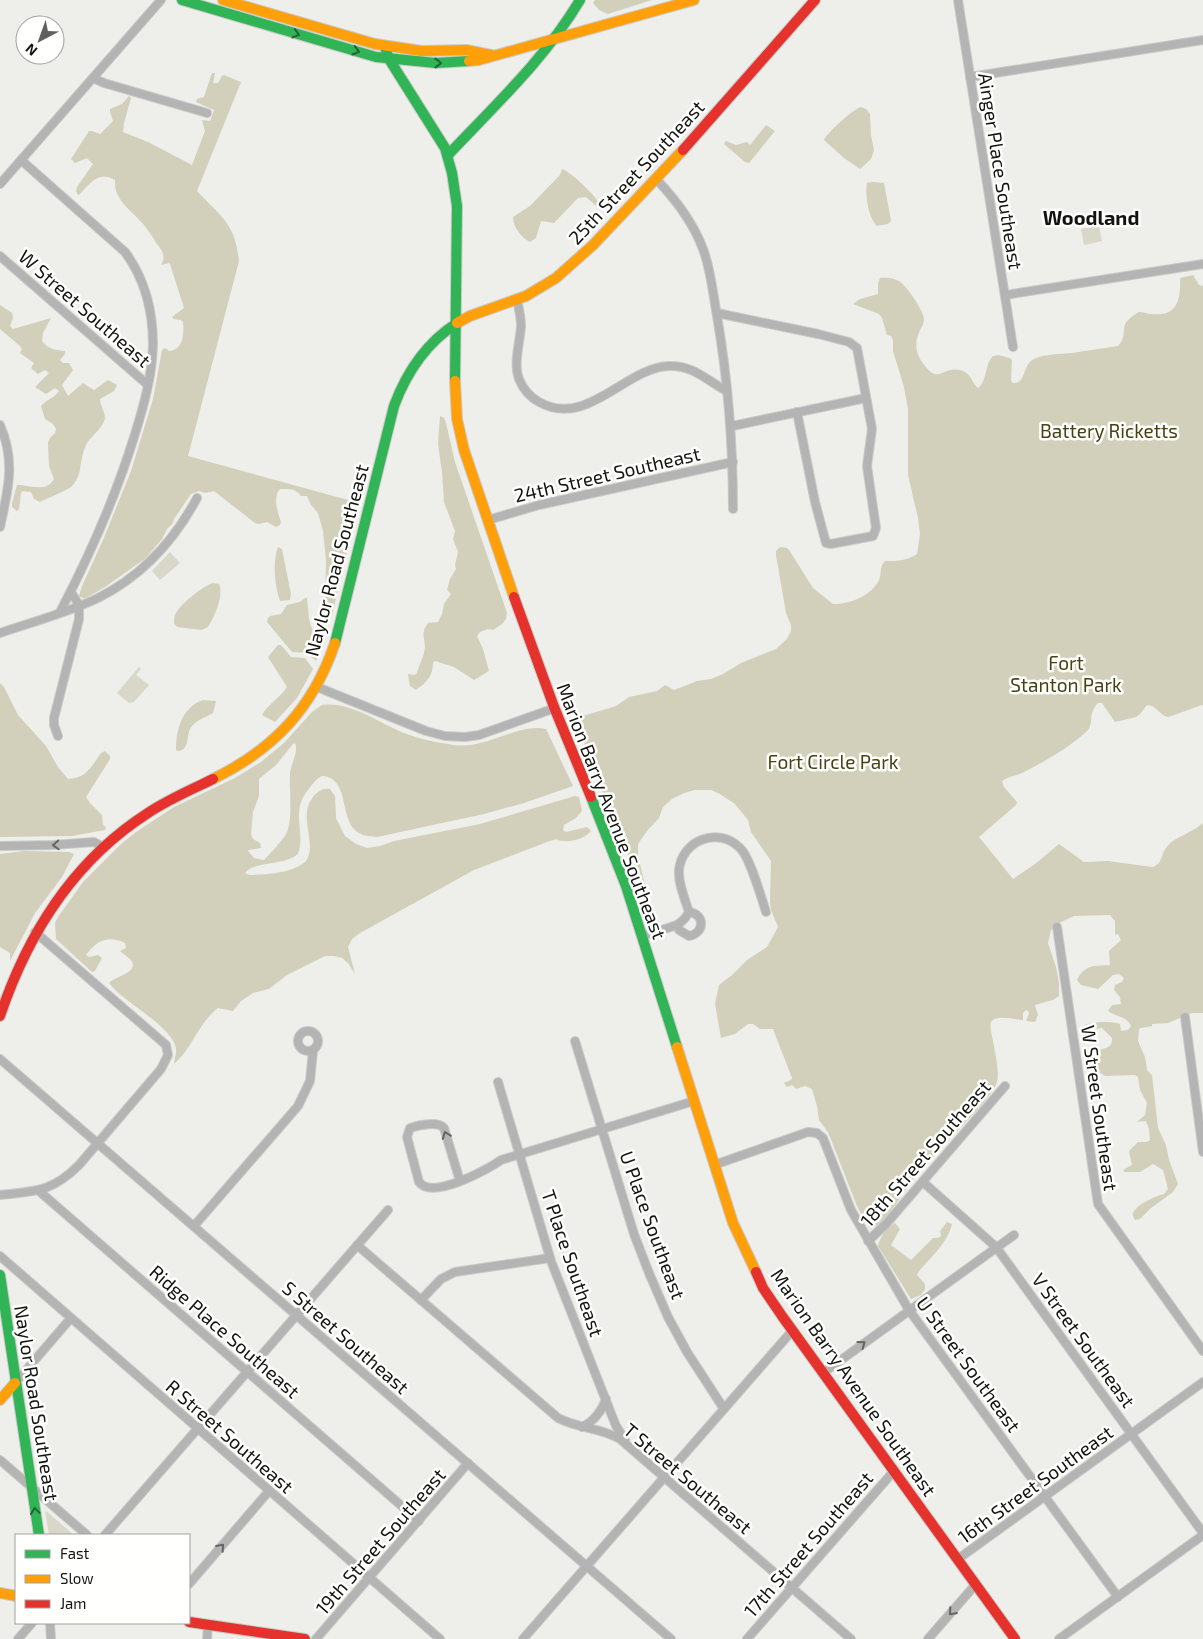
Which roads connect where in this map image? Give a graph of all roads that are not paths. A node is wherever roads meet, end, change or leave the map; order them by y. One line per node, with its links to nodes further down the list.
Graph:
1 (161, 0): 14 (street)
2 (182, 0): 12 (main road, one-way to 12)
3 (223, 0): 10 (main road)
4 (580, 0): 8 (main road)
5 (694, 0): 8 (main road)
6 (958, 0): 13 (street, Ainger Place Southeast)
7 (813, 1): 18 (main road, 25th Street Southeast)
8 (556, 38): 11 (main road); 16 (main road)
9 (1203, 40): 13 (street)
10 (385, 46): 11 (main road); 12 (main road, Marion Barry Avenue Southeast)
11 (491, 55): 12 (main road, one-way to 11)
12 (389, 59): 16 (main road, Marion Barry Avenue Southeast)
13 (970, 77): 22 (street, Ainger Place Southeast)
14 (93, 78): 15 (street); 17 (street)
15 (207, 113)
16 (448, 155): 25 (main road, Marion Barry Avenue Southeast)
17 (21, 160): 19 (street); 27 (street)
18 (657, 180): 23 (main road, 25th Street Southeast); 24 (street)
19 (0, 184)
20 (0, 256): 27 (street, W Street Southeast)
21 (1203, 264): 22 (street)
22 (1005, 295): 26 (street, Ainger Place Southeast)
23 (517, 300): 25 (main road, 25th Street Southeast); 28 (street)
24 (716, 313): 28 (street); 29 (street)
25 (456, 324): 36 (main road, Marion Barry Avenue Southeast); 42 (main road, Naylor Road Southeast)
26 (1013, 347)
27 (148, 385): 38 (street)
28 (728, 391): 32 (street)
29 (866, 398): 30 (street); 30 (street)
30 (797, 412): 32 (street)
31 (0, 425): 37 (street)
32 (732, 426): 33 (street)
33 (733, 462): 35 (street); 36 (street, 24th Street Southeast)
34 (196, 498): 39 (street)
35 (734, 509)
36 (488, 520): 43 (main road, Marion Barry Avenue Southeast)
37 (0, 527)
38 (71, 592): 39 (street); 40 (street)
39 (78, 605): 40 (street); 44 (street)
40 (60, 612): 41 (street)
41 (0, 633)
42 (317, 687): 43 (street); 46 (main road, Naylor Road Southeast)
43 (555, 708): 52 (main road, Marion Barry Avenue Southeast)
44 (58, 736)
45 (0, 846): 46 (street, one-way to 45)
46 (103, 848): 51 (main road, Naylor Road Southeast)
47 (688, 912): 48 (street); 49 (street); 49 (street)
48 (766, 912)
49 (678, 925): 52 (street)
50 (1057, 927): 84 (street, W Street Southeast)
51 (35, 932): 53 (main road, Naylor Road Southeast); 62 (street)
52 (643, 936): 60 (main road, Marion Barry Avenue Southeast)
53 (0, 1016)
54 (1185, 1018): 63 (street)
55 (575, 1041): 61 (street, U Place Southeast)
56 (313, 1051): 71 (street)
57 (0, 1059): 62 (street, S Street Southeast)
58 (498, 1082): 64 (street, T Place Southeast)
59 (1005, 1086): 67 (street, 18th Street Southeast)
60 (694, 1100): 61 (street); 65 (main road, Marion Barry Avenue Southeast)
61 (602, 1128): 64 (street); 91 (street, U Place Southeast)
62 (98, 1143): 68 (street); 71 (street, S Street Southeast)
63 (1203, 1152)
64 (520, 1154): 66 (street); 77 (street, T Place Southeast)
65 (714, 1164): 73 (street, U Street Southeast); 83 (main road, Marion Barry Avenue Southeast)
66 (460, 1181): 66 (street, one-way to 66)
67 (923, 1182): 73 (street, 18th Street Southeast); 75 (street, V Street Southeast)
68 (39, 1191): 69 (street); 85 (street, Ridge Place Southeast)
69 (0, 1195)
70 (388, 1210): 74 (street)
71 (194, 1226): 81 (street, S Street Southeast)
72 (1014, 1235): 75 (street)
73 (868, 1241): 80 (street, U Street Southeast)
74 (357, 1246): 79 (street, T Street Southeast); 81 (street)
75 (996, 1247): 80 (street); 94 (street, V Street Southeast)
76 (0, 1256): 82 (street, R Street Southeast)
77 (550, 1258): 79 (street); 89 (street, T Place Southeast)
78 (0, 1275): 88 (main road, Naylor Road Southeast)
79 (421, 1300): 92 (street, T Street Southeast)
80 (910, 1310): 86 (street, one-way to 80); 102 (street, U Street Southeast)
81 (297, 1315): 85 (street); 97 (street, S Street Southeast)
82 (70, 1318): 88 (street); 93 (street, R Street Southeast)
83 (792, 1330): 86 (main road, Marion Barry Avenue Southeast); 91 (street)
84 (1203, 1351)
85 (247, 1372): 93 (street); 103 (street, Ridge Place Southeast)
86 (823, 1373): 98 (main road, Marion Barry Avenue Southeast)
87 (1203, 1382): 94 (street, 16th Street Southeast)
88 (15, 1383): 90 (main road); 100 (main road, Naylor Road Southeast)
89 (606, 1399): 92 (street); 95 (street, T Place Southeast)
90 (0, 1400)
91 (724, 1409): 99 (street)
92 (582, 1427): 95 (street, T Street Southeast)
93 (198, 1429): 101 (street, R Street Southeast); 106 (street)
94 (1132, 1434): 102 (street, 16th Street Southeast); 107 (street, V Street Southeast)
95 (631, 1448): 99 (street, T Street Southeast)
96 (0, 1460): 100 (street)
97 (468, 1464): 103 (street, 19th Street Southeast); 109 (street, S Street Southeast)
98 (894, 1471): 108 (main road, Marion Barry Avenue Southeast); 113 (street, 17th Street Southeast)
99 (664, 1478): 109 (street); 113 (street, T Street Southeast)
100 (32, 1488): 104 (main road, Naylor Road Southeast, one-way to 100); 105 (street)
101 (269, 1491): 110 (street, R Street Southeast); 111 (street, one-way to 101)
102 (1045, 1496): 108 (street, 16th Street Southeast); 116 (street, U Street Southeast)
103 (419, 1521): 110 (street, 19th Street Southeast)
104 (39, 1534)
105 (86, 1534)
106 (106, 1534)
107 (1203, 1534): 116 (street)
108 (958, 1559): 112 (main road, Marion Barry Avenue Southeast)
109 (587, 1566): 127 (street); 128 (street, S Street Southeast)
110 (369, 1578): 125 (street, 19th Street Southeast); 126 (street, R Street Southeast)
111 (190, 1583)
112 (976, 1584): 131 (street, one-way to 131); 132 (main road, Marion Barry Avenue Southeast)
113 (792, 1588): 129 (street, 17th Street Southeast); 130 (street, T Street Southeast)
114 (0, 1593): 115 (main road)
115 (15, 1596)
116 (1118, 1597): 133 (street)
117 (190, 1622): 120 (main road)
118 (30, 1624): 121 (street)
119 (50, 1624): 122 (street)
120 (208, 1625): 123 (street); 124 (main road)
121 (18, 1639)
122 (51, 1639)
123 (207, 1639)
124 (305, 1639)
125 (316, 1639)
126 (440, 1639)
127 (523, 1639)
128 (671, 1639)
129 (747, 1639)
130 (851, 1639)
131 (928, 1639)
132 (1015, 1639)
133 (1059, 1639)

